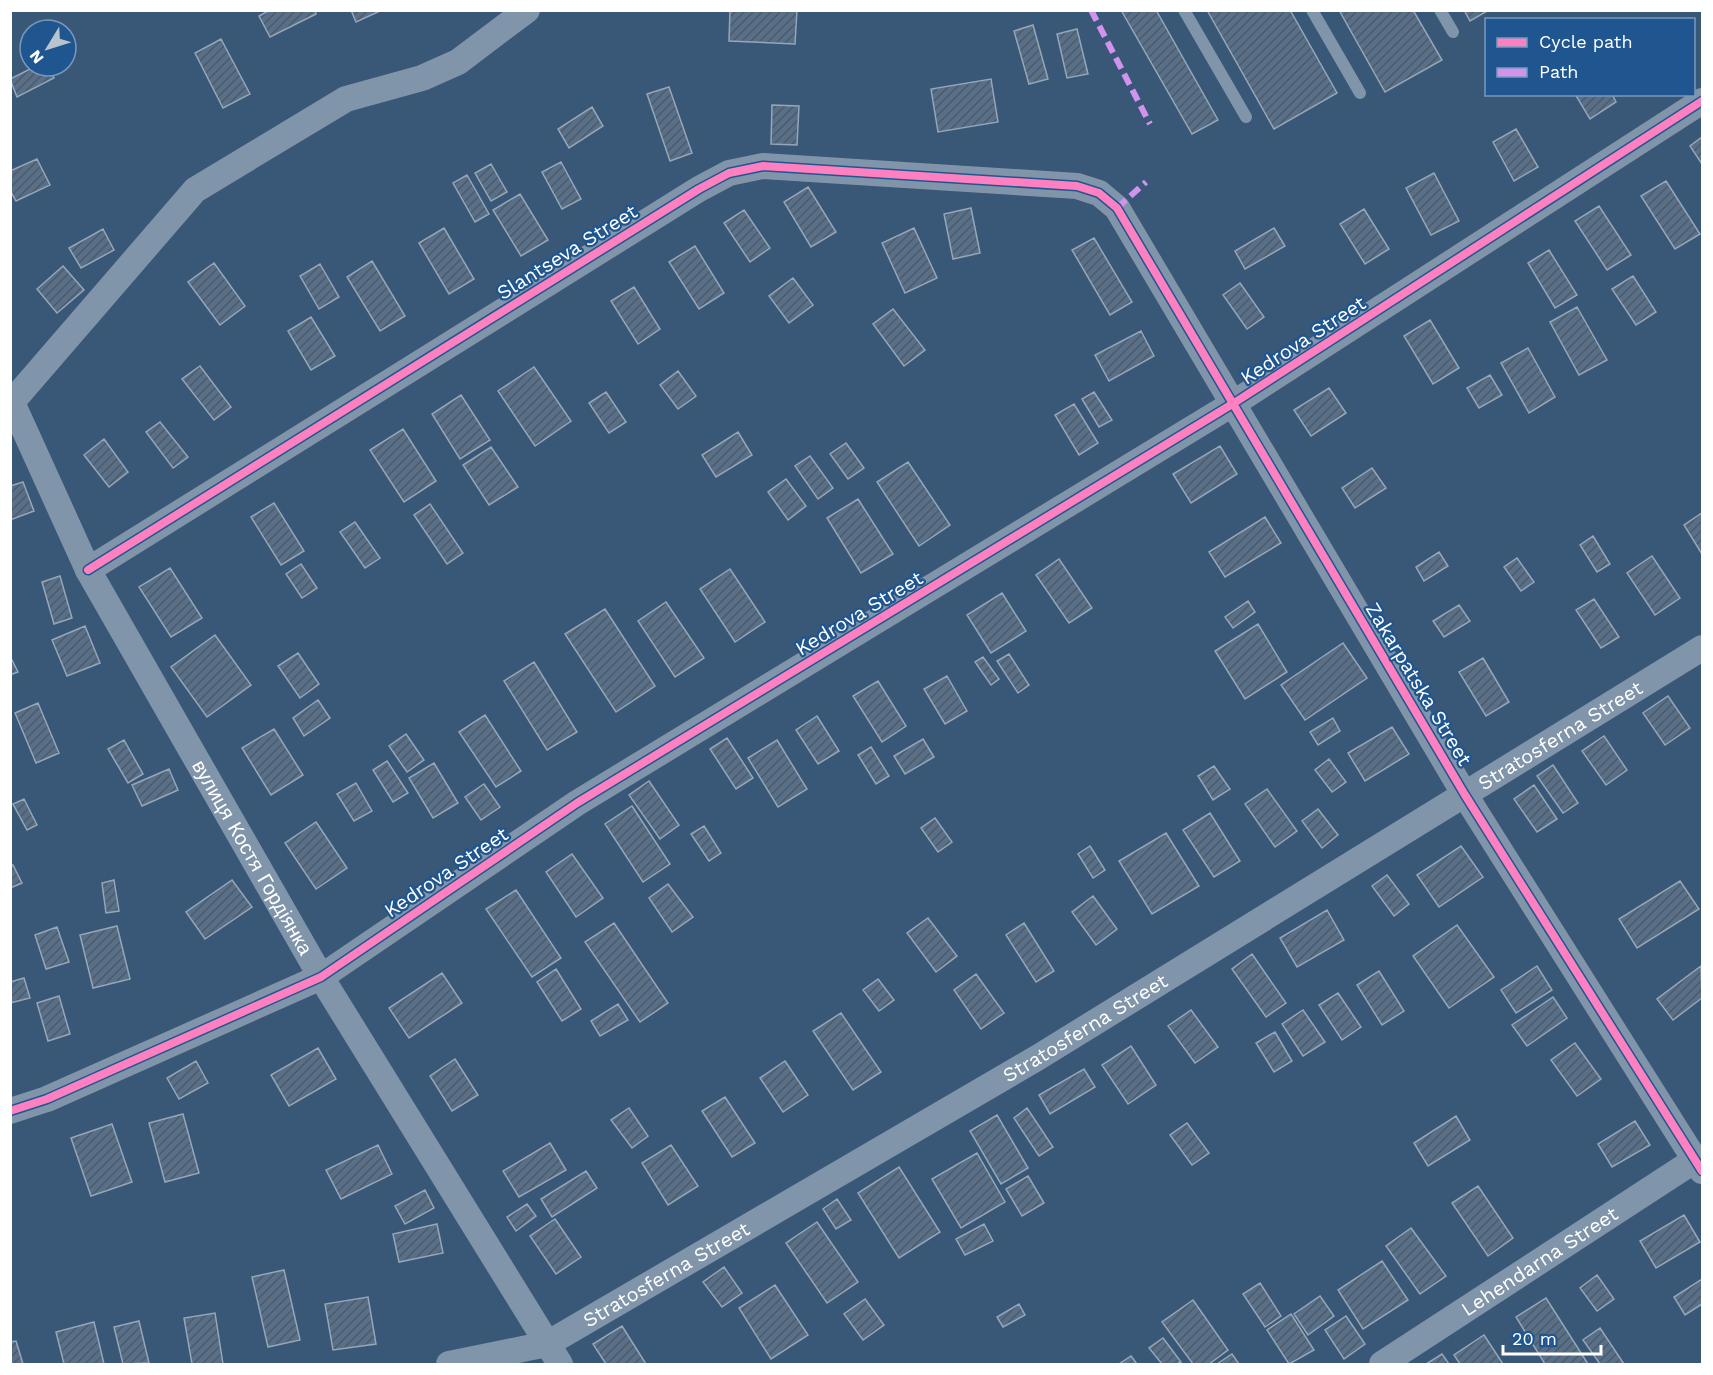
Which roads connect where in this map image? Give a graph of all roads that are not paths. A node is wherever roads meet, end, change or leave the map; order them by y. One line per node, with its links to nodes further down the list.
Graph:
1 (527, 10): 10 (street)
2 (1184, 10): 8 (lane)
3 (1312, 10): 6 (lane)
4 (1440, 10): 5 (lane)
5 (1453, 32)
6 (1360, 93)
7 (1702, 101): 11 (street, Kedrova Street)
8 (1246, 117)
9 (1117, 208): 11 (street, Zakarpatska Street); 12 (street, Slantseva Street)
10 (11, 400): 12 (street, вулиця Костя Гордіянка)
11 (1234, 404): 14 (street, Zakarpatska Street); 15 (street, Kedrova Street)
12 (88, 570): 15 (street, вулиця Костя Гордіянка)
13 (1702, 648): 14 (street, Stratosferna Street)
14 (1465, 795): 17 (street, Zakarpatska Street); 18 (street, Stratosferna Street)
15 (321, 976): 16 (street, Kedrova Street); 18 (street, вулиця Костя Гордіянка)
16 (10, 1111)
17 (1699, 1165): 20 (street, Lehendarna Street)
18 (553, 1354): 19 (street, Stratosferna Street)
19 (449, 1365)
20 (1382, 1365)

